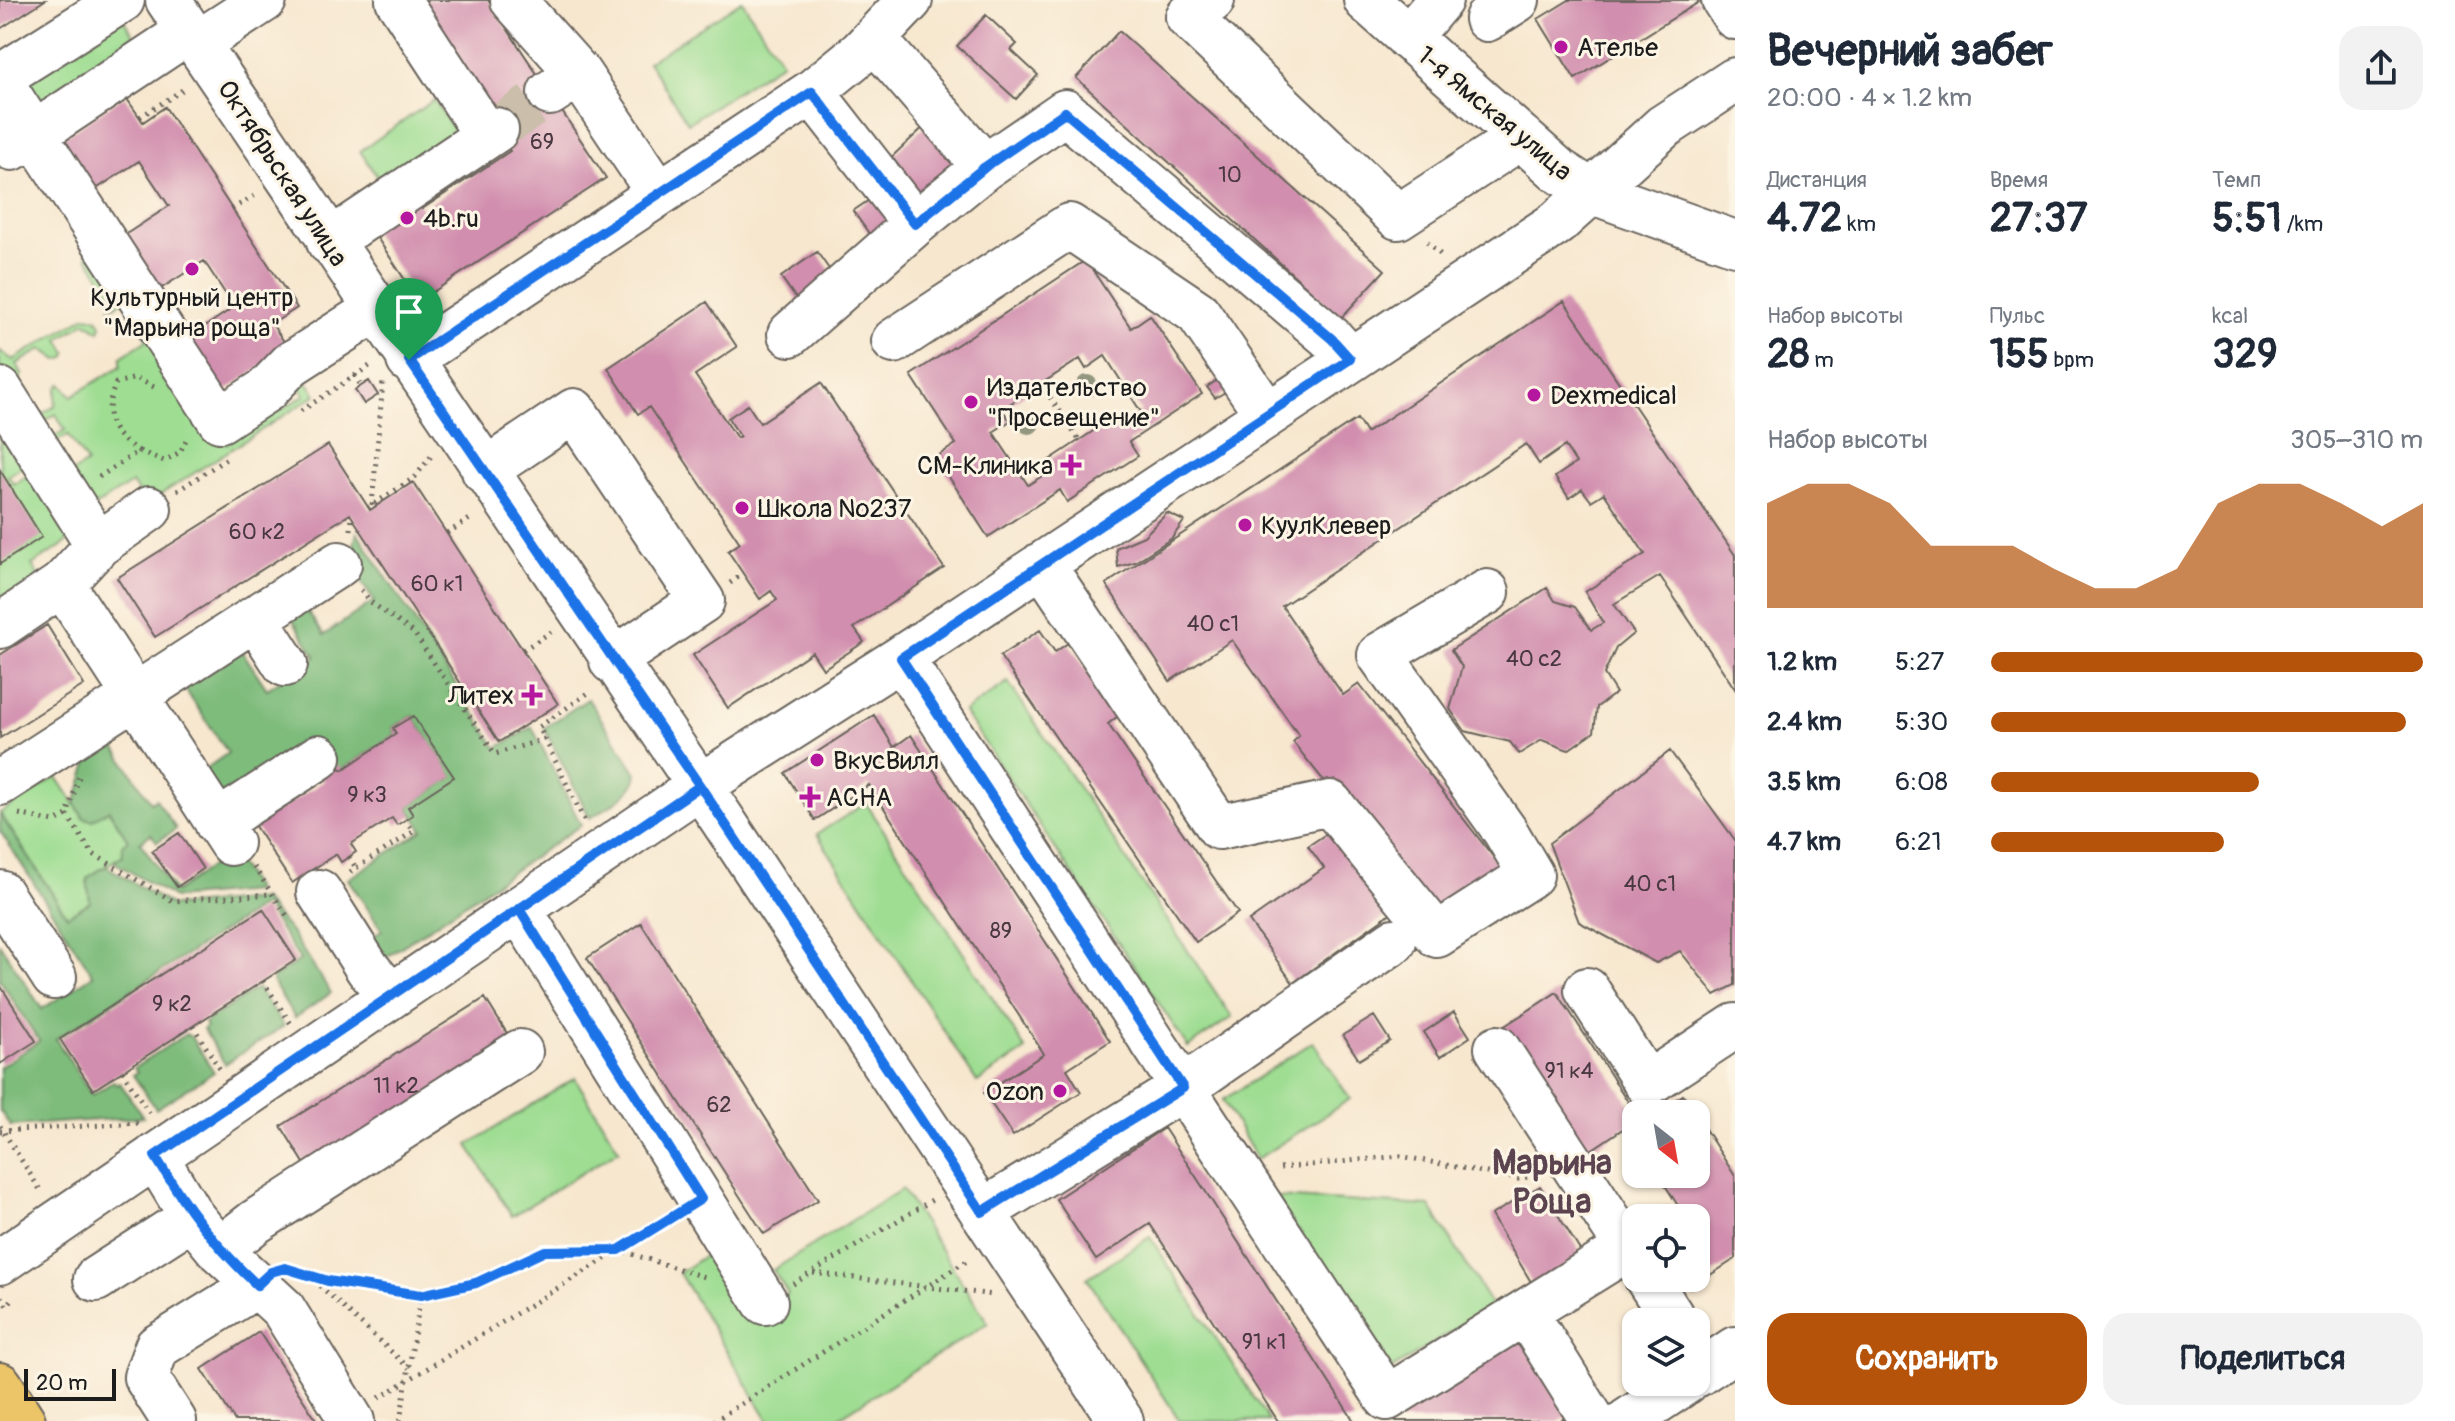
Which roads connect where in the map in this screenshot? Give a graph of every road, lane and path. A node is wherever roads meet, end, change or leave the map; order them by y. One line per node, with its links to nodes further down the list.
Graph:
1 (122, 0): 14 (street)
2 (264, 0): 11 (street)
3 (398, 0): 27 (street)
4 (513, 0): 23 (street)
5 (1212, 0): 20 (street)
6 (1366, 0): 12 (street, 1-я Ямская улица)
7 (1440, 0): 12 (street)
8 (1724, 0): 10 (street)
9 (904, 2): 13 (street)
10 (1735, 17)
11 (185, 25): 19 (street); 27 (street, Октябрьская улица)
12 (1408, 38): 20 (street, 1-я Ямская улица)
13 (874, 39): 17 (street); 21 (street)
14 (0, 79): 19 (street)
15 (1735, 80): 22 (street)
16 (184, 89): 18 (path)
17 (812, 92): 23 (street); 26 (street)
18 (140, 117)
19 (17, 132): 29 (street)
20 (1521, 137): 22 (street, 1-я Ямская улица)
21 (985, 167): 26 (street); 32 (street)
22 (1590, 191): 28 (street, 1-я Ямская улица); 32 (street)
23 (658, 192): 33 (street)
24 (256, 195): 25 (path)
25 (232, 209)
26 (915, 224): 30 (street)
27 (329, 242): 29 (street, Октябрьская улица)
28 (1735, 243)
29 (375, 310): 33 (street, Октябрьская улица)
30 (790, 334)
31 (894, 341): 39 (street)
32 (1350, 359): 39 (street)
33 (396, 371): 43 (path); 44 (street, Октябрьская улица)
34 (355, 375): 36 (path)
35 (1041, 384): 41 (path)
36 (361, 386)
37 (0, 390): 45 (street)
38 (164, 396): 42 (path)
39 (1267, 414): 51 (street)
40 (183, 424): 42 (path)
41 (1079, 440)
42 (139, 451): 45 (path)
43 (432, 454)
44 (484, 471): 61 (street, Октябрьская улица); 61 (street)
45 (67, 496): 49 (street)
46 (149, 509): 49 (street)
47 (474, 516): 48 (path)
48 (447, 533)
49 (98, 545): 52 (street)
50 (339, 564): 55 (street)
51 (1042, 564): 53 (street); 59 (street)
52 (62, 584): 56 (street); 62 (street)
53 (1487, 592)
54 (372, 603): 66 (path)
55 (256, 619): 60 (street); 62 (street)
56 (0, 626)
57 (551, 631): 58 (path)
58 (523, 650)
59 (901, 658): 68 (street); 91 (street)
60 (285, 664)
61 (602, 676): 64 (path); 68 (street, Октябрьская улица)
62 (135, 698): 65 (street); 67 (street)
63 (546, 711): 64 (path)
64 (551, 718): 66 (path)
65 (73, 737): 69 (street); 70 (path)
66 (545, 739): 72 (path)
67 (319, 757)
68 (700, 786): 78 (street); 99 (street, Октябрьская улица)
69 (7, 798): 70 (path)
70 (67, 815): 76 (path)
71 (405, 820): 74 (path)
72 (590, 832)
73 (349, 857): 74 (path)
74 (356, 868): 77 (path)
75 (0, 893): 80 (street)
76 (272, 894)
77 (302, 903): 83 (street)
78 (519, 909): 83 (street); 97 (street)
79 (1394, 941): 91 (street)
80 (54, 977)
81 (263, 981): 86 (path)
82 (1587, 990): 85 (street)
83 (391, 996): 93 (street)
84 (193, 1026): 90 (path)
85 (1735, 1026)
86 (294, 1028)
87 (1497, 1048): 94 (street)
88 (520, 1052): 100 (street)
89 (122, 1071): 92 (path)
90 (224, 1075)
91 (1183, 1088): 95 (street); 99 (street)
92 (1, 1129): 96 (path)
93 (155, 1156): 100 (street); 104 (street)
94 (1576, 1169): 95 (path); 101 (street)
95 (1240, 1172): 115 (street)
96 (44, 1196)
97 (701, 1199): 102 (path); 114 (street)
98 (933, 1200): 106 (path)
99 (982, 1212): 125 (street, Октябрьская улица)
100 (206, 1233): 109 (street); 110 (street)
101 (1622, 1240)
102 (619, 1250): 108 (path); 112 (path); 117 (path)
103 (972, 1258): 111 (path)
104 (0, 1262)
105 (1622, 1270): 115 (street)
106 (812, 1273): 111 (path); 114 (path)
107 (308, 1275): 110 (path); 112 (path); 116 (path)
108 (707, 1277)
109 (96, 1279)
110 (257, 1285): 120 (street); 122 (street)
111 (926, 1287): 113 (path); 124 (path)
112 (421, 1295): 116 (path)
113 (997, 1295)
114 (765, 1302)
115 (1525, 1312): 126 (street)
116 (409, 1368): 117 (path)
117 (408, 1380): 120 (path); 123 (path)
118 (0, 1385): 121 (main road)
119 (1662, 1396): 127 (street)
120 (350, 1419)
121 (23, 1421)
122 (174, 1421)
123 (400, 1421)
124 (714, 1421)
125 (1121, 1421)
126 (1593, 1421)
127 (1627, 1421)

